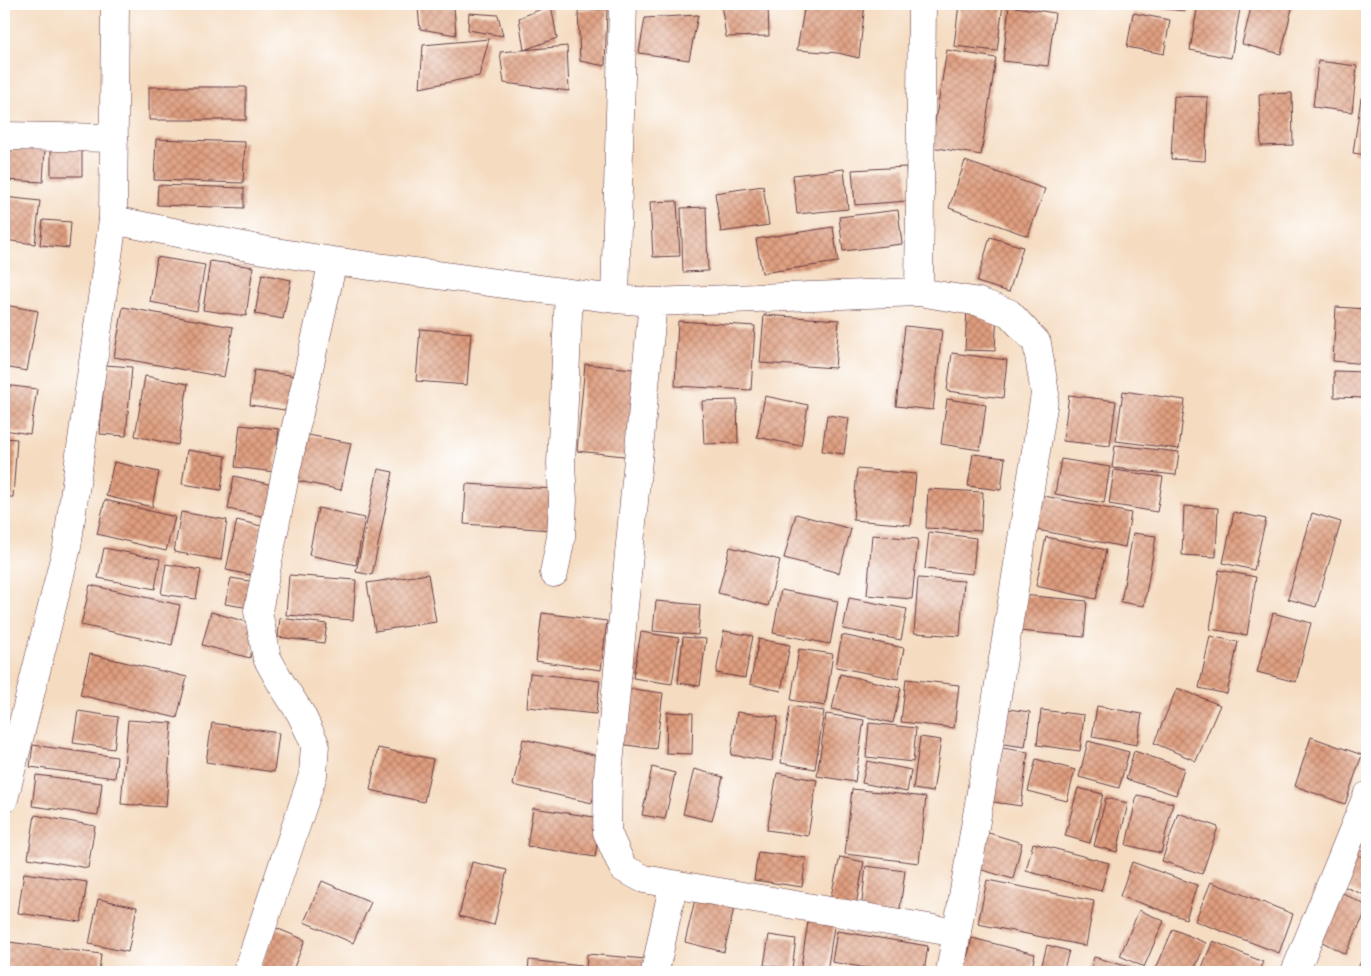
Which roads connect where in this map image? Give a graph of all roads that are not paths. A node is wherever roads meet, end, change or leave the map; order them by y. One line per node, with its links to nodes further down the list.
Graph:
1 (115, 4): 5 (street)
2 (623, 4): 10 (street)
3 (922, 4): 8 (street)
4 (4, 136): 5 (street)
5 (114, 138): 6 (street)
6 (113, 220): 7 (street); 14 (street)
7 (333, 261): 9 (street); 17 (street)
8 (919, 292): 11 (street); 16 (street)
9 (569, 293): 10 (street); 12 (street)
10 (615, 300): 11 (street)
11 (653, 302): 15 (street)
12 (554, 573)
13 (1367, 796): 20 (street)
14 (4, 799)
15 (673, 885): 16 (street); 18 (street)
16 (957, 933): 19 (street)
17 (247, 972)
18 (655, 972)
19 (950, 972)
20 (1295, 972)

